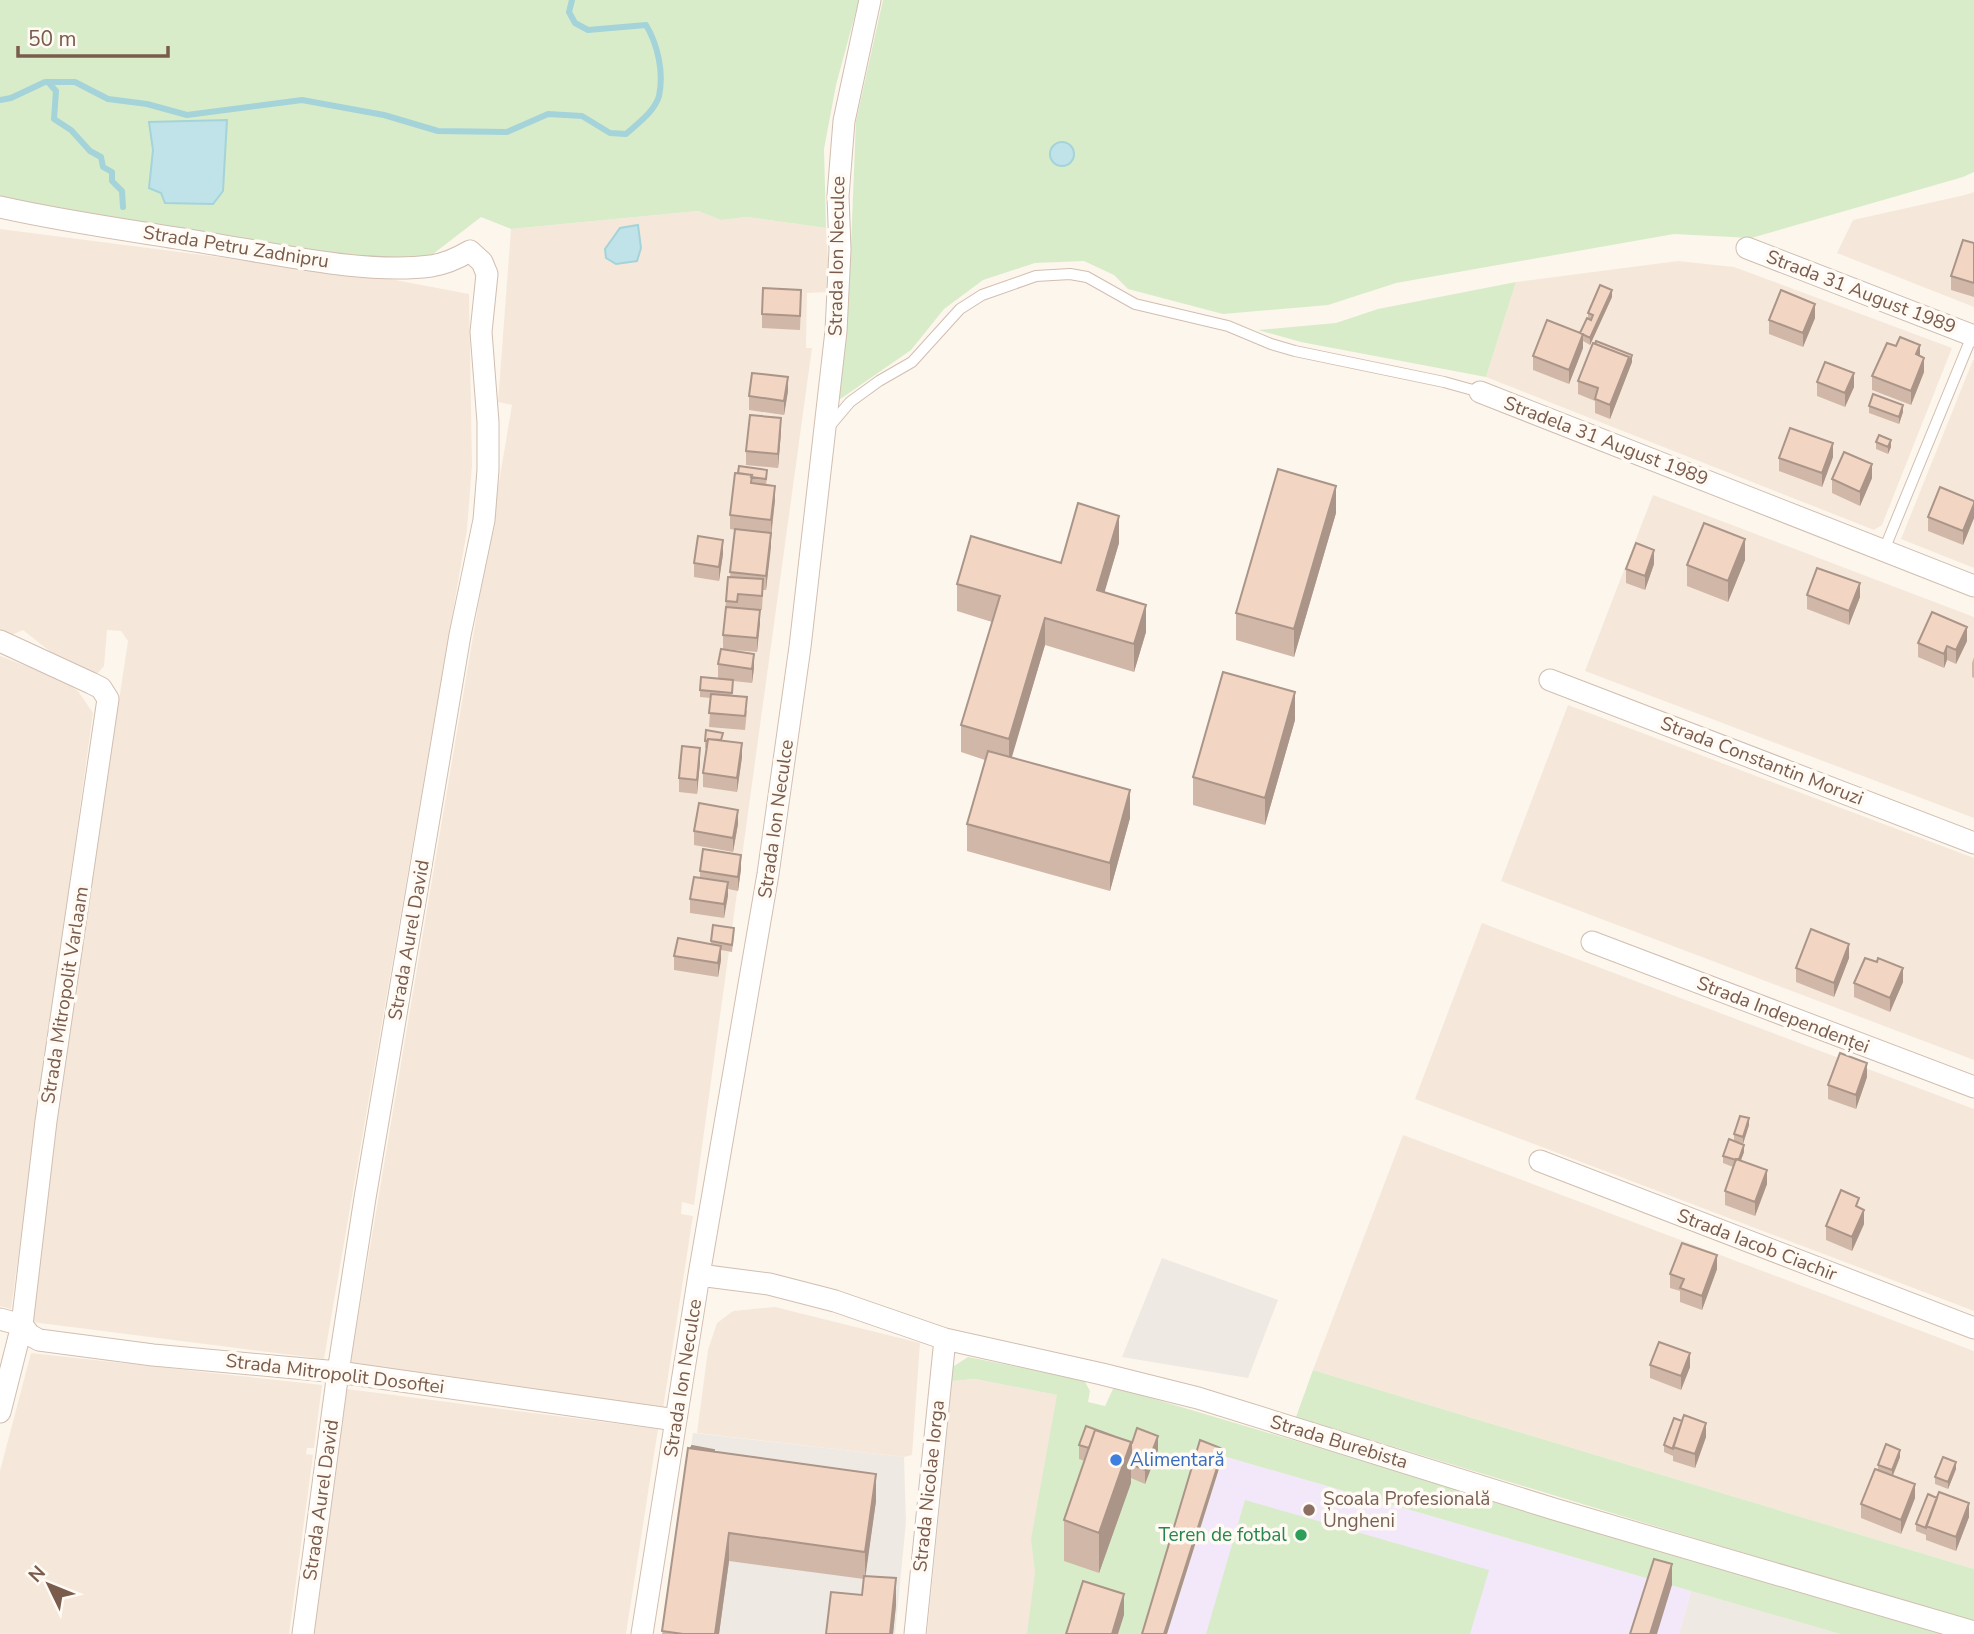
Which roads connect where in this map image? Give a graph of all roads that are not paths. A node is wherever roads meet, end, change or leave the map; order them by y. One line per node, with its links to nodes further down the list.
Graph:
1 (870, 0): 7 (street, Strada Ion Neculce)
2 (0, 208): 4 (street, Strada Petru Zadnipru)
3 (1747, 248): 5 (street, Strada 31 August 1989)
4 (471, 251): 21 (street, Strada Aurel David)
5 (1973, 336): 8 (lane)
6 (1480, 393): 7 (lane, Stradela 31 August 1989); 8 (street, Stradela 31 August 1989)
7 (825, 432): 16 (street, Strada Ion Neculce)
8 (1884, 550): 9 (street, Stradela 31 August 1989)
9 (1974, 586)
10 (0, 641): 18 (street, Strada Mitropolit Varlaam)
11 (1550, 680): 12 (street, Strada Constantin Moruzi)
12 (1974, 843)
13 (1592, 942): 14 (street, Strada Independenței)
14 (1974, 1087)
15 (1540, 1161): 19 (street, Strada Iacob Ciachir)
16 (699, 1275): 20 (street, Strada Burebista); 23 (street, Strada Ion Neculce)
17 (0, 1319): 18 (street, Strada Mitropolit Dosoftei)
18 (22, 1325): 21 (street, Strada Mitropolit Dosoftei); 22 (street, Strada Mitropolit Varlaam)
19 (1974, 1328)
20 (945, 1339): 24 (street, Strada Burebista); 27 (street, Strada Nicolae Iorga)
21 (338, 1372): 23 (street, Strada Mitropolit Dosoftei); 25 (street, Strada Aurel David)
22 (0, 1412)
23 (676, 1420): 26 (street, Strada Ion Neculce)
24 (1974, 1632)
25 (303, 1634)
26 (642, 1634)
27 (915, 1634)

